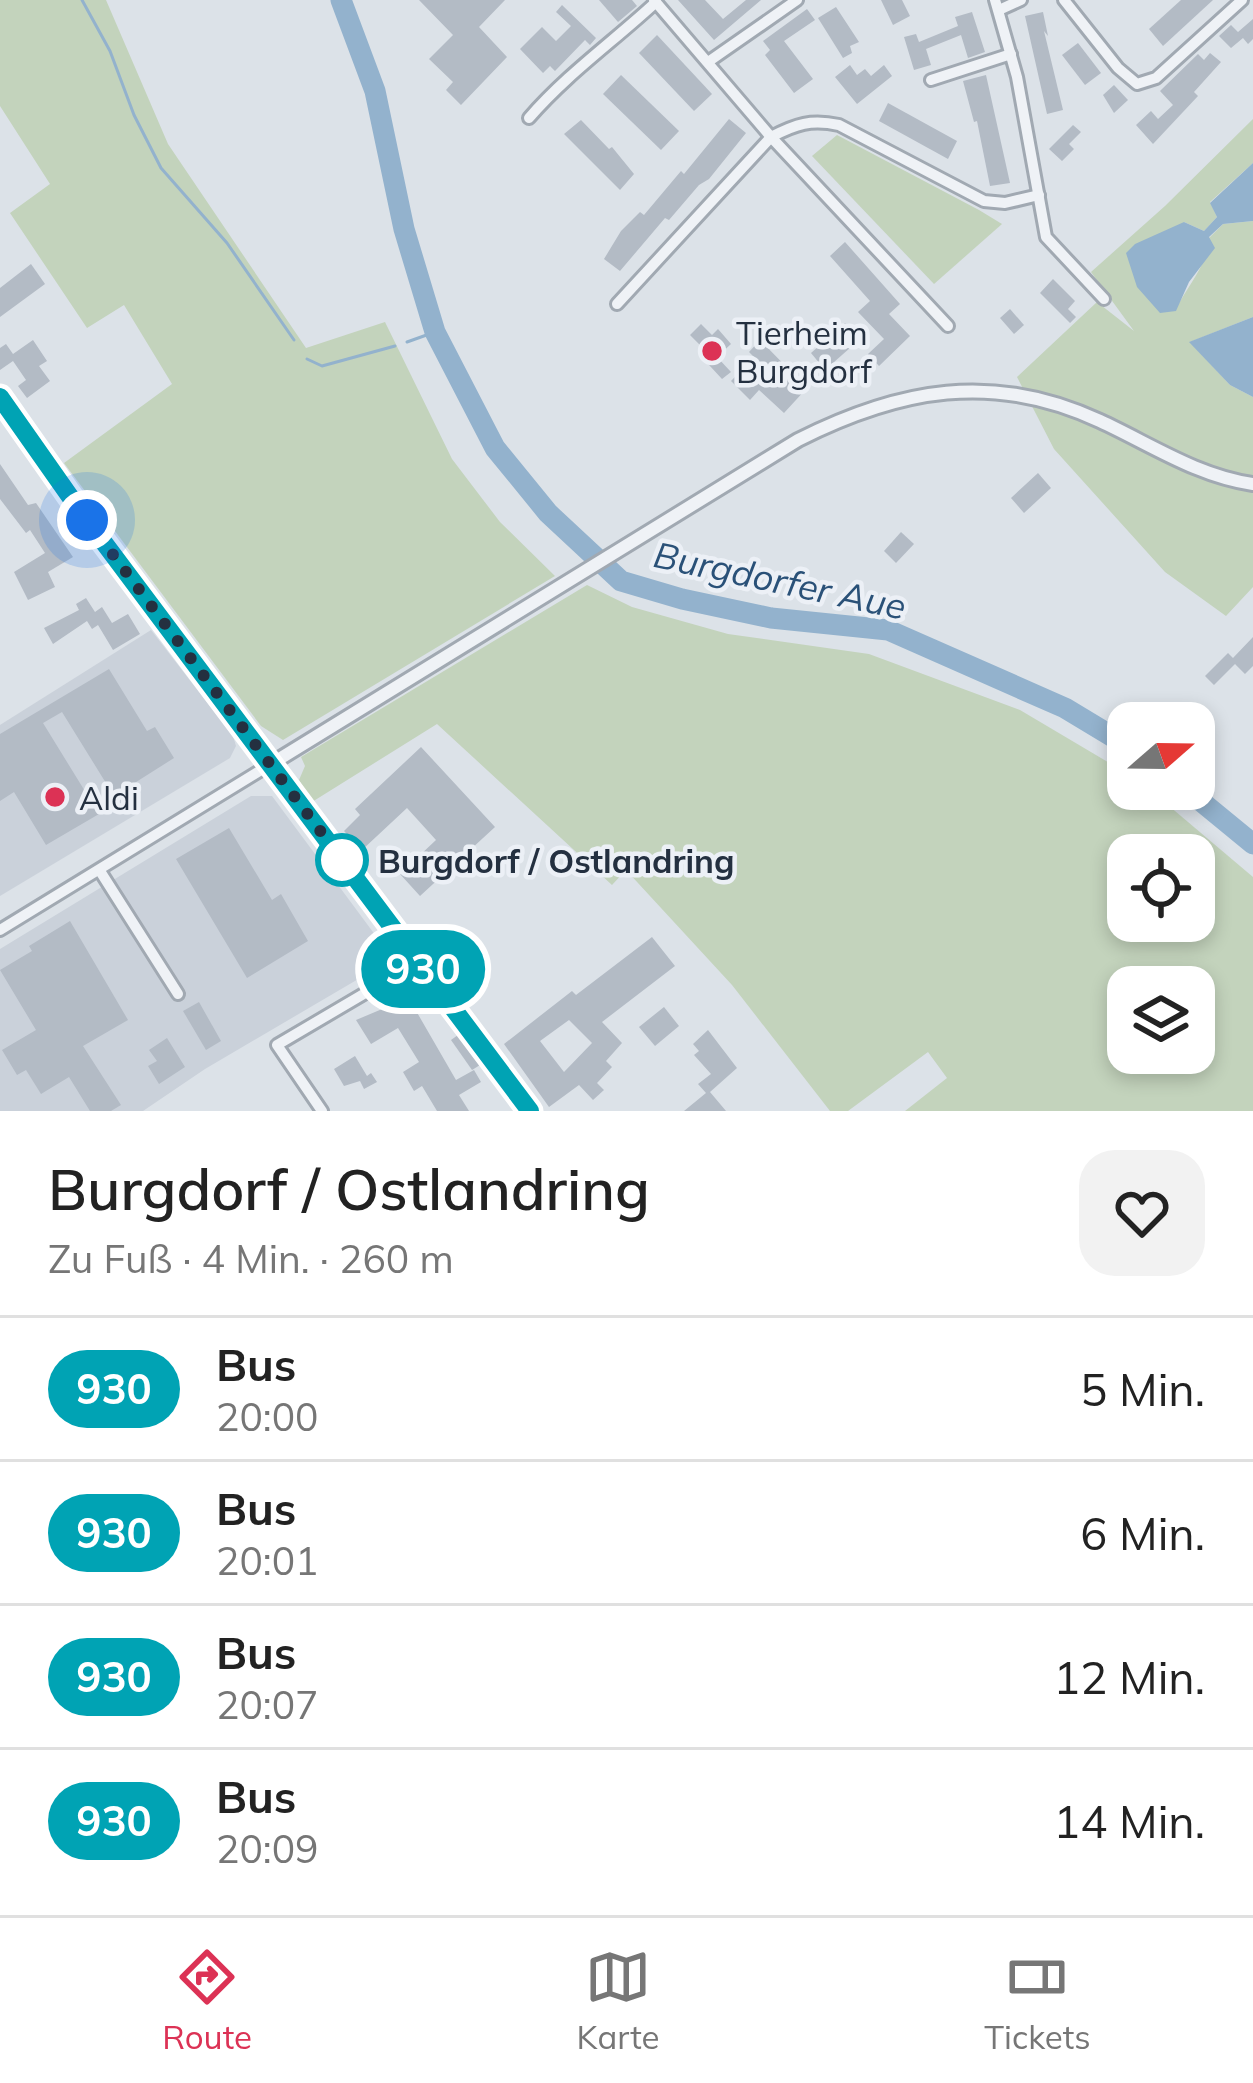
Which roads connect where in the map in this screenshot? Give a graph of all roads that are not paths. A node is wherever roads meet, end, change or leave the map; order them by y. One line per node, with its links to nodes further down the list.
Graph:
1 (797, 0): 8 (street)
2 (1022, 0): 6 (street)
3 (1064, 0): 4 (street)
4 (1242, 0)
5 (655, 1): 8 (street); 10 (street)
6 (997, 5): 7 (street)
7 (1011, 54): 9 (street); 12 (street)
8 (708, 62): 11 (street)
9 (931, 80)
10 (530, 118)
11 (771, 137): 12 (street); 14 (street); 15 (street)
12 (1039, 195): 13 (street)
13 (1104, 298)
14 (617, 304)
15 (948, 326)
16 (0, 397): 18 (street)
17 (1253, 484): 18 (street)
18 (271, 764): 19 (street); 21 (street)
19 (100, 871): 20 (street); 22 (street)
20 (0, 930)
21 (418, 962): 23 (street); 24 (street)
22 (178, 994)
23 (322, 1111)
24 (530, 1111)

